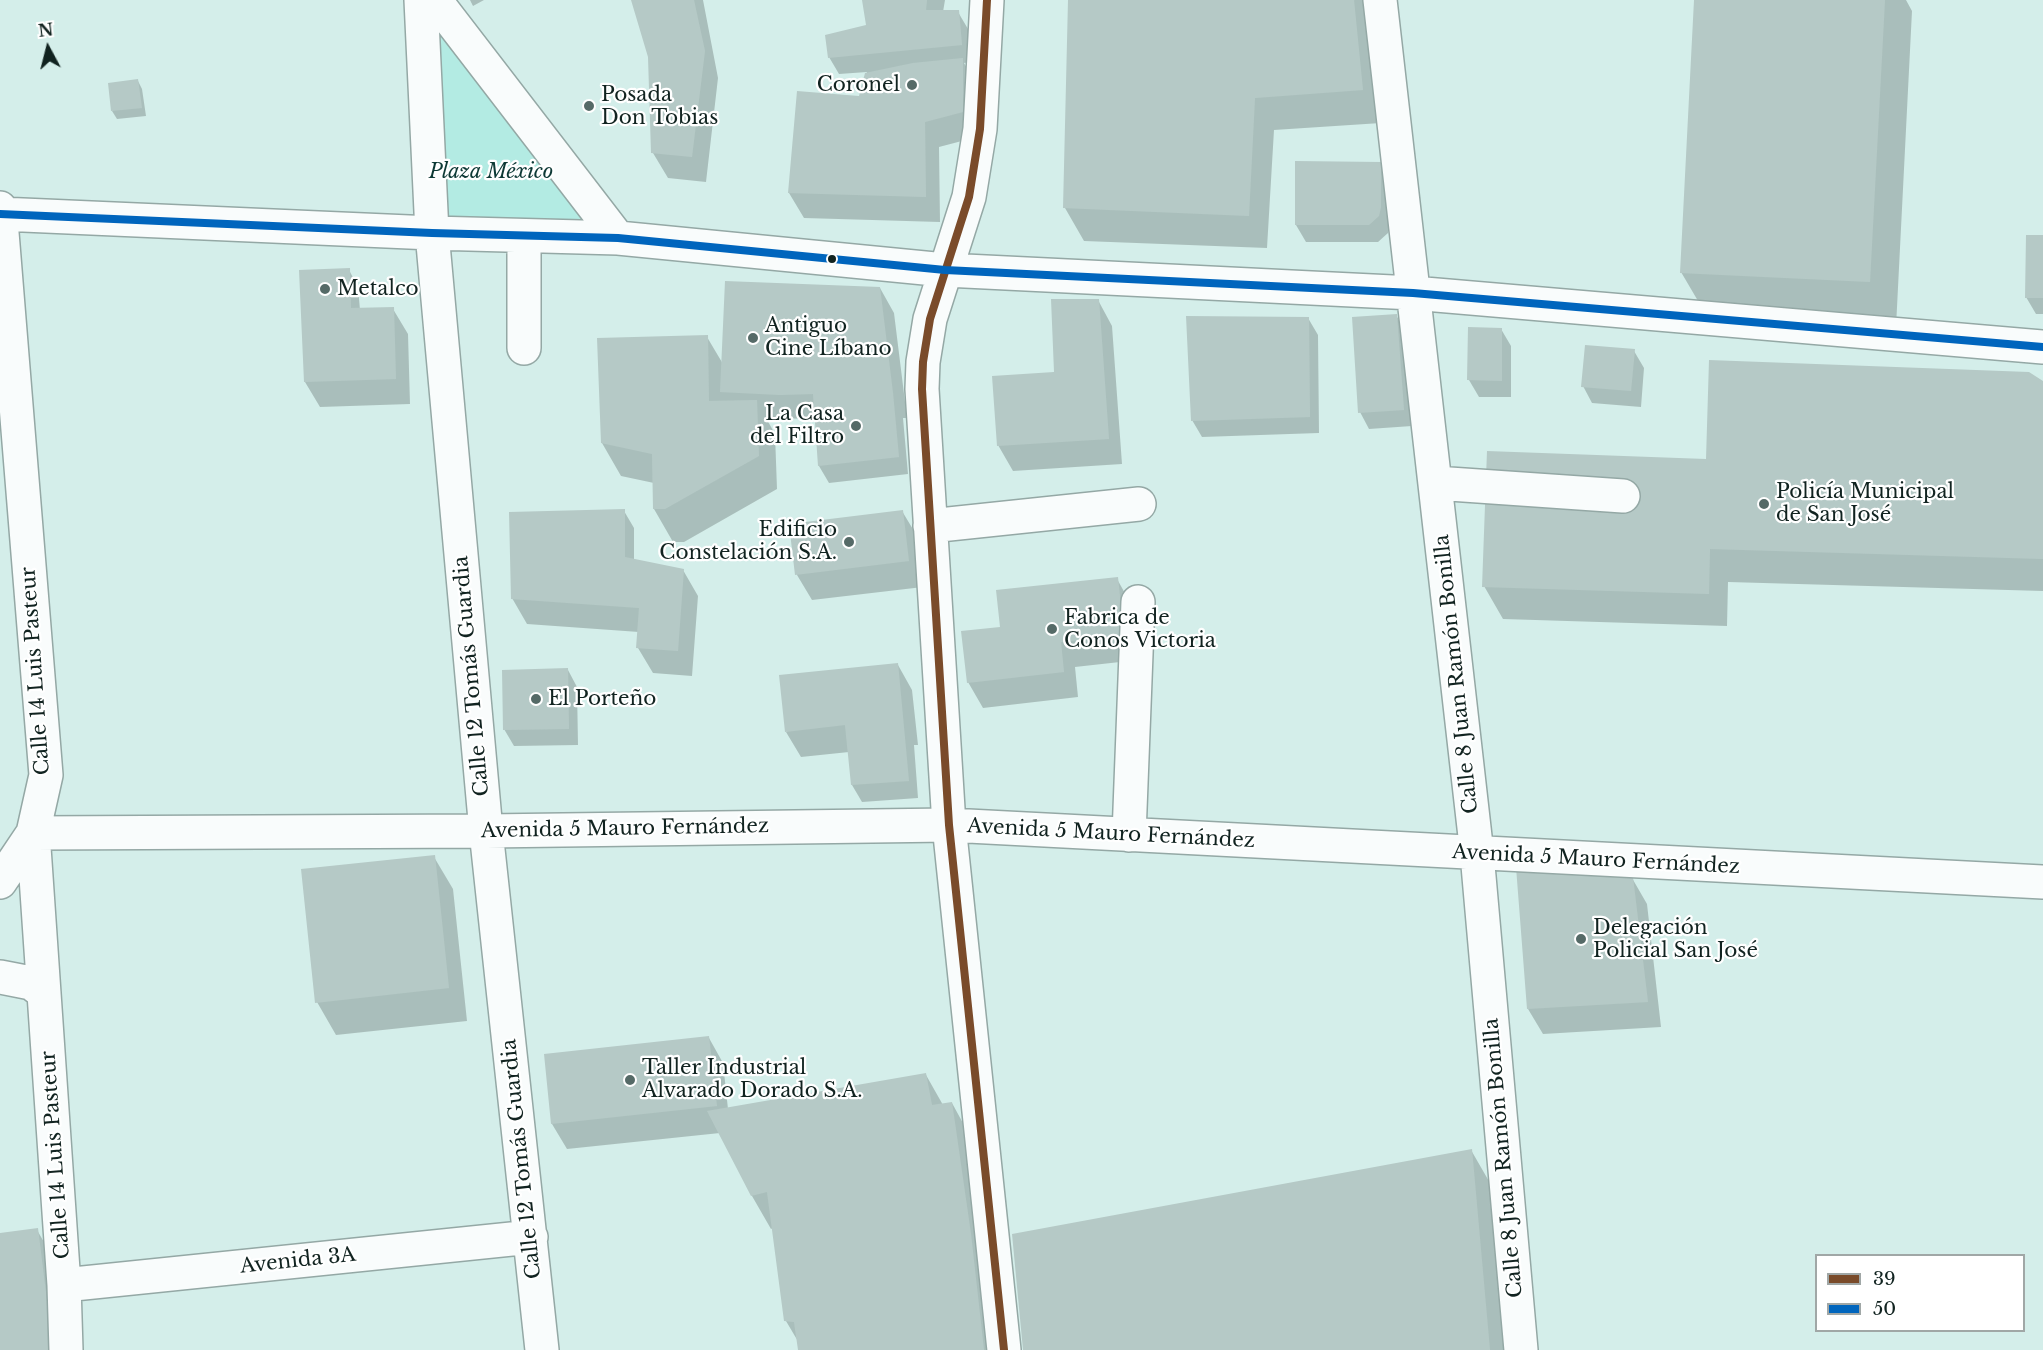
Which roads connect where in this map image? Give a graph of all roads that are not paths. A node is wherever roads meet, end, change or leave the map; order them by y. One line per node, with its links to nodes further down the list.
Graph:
1 (421, 0): 7 (street, Calle 12 Tomás Guardia)
2 (435, 0): 9 (street)
3 (987, 0): 10 (street)
4 (1380, 0): 11 (street, Calle 8 Juan Ramón Bonilla)
5 (0, 208): 6 (street, Calle 14 Luis Pasteur)
6 (0, 214): 7 (street); 21 (street, Calle 14 Luis Pasteur)
7 (432, 233): 8 (street); 20 (street, Calle 12 Tomás Guardia)
8 (524, 236): 9 (street); 13 (street)
9 (618, 238): 10 (street)
10 (945, 270): 11 (street); 17 (street)
11 (1413, 294): 12 (street); 14 (street, Calle 8 Juan Ramón Bonilla)
12 (2043, 347)
13 (524, 348)
14 (1435, 483): 15 (street); 23 (street, Calle 8 Juan Ramón Bonilla)
15 (1623, 496)
16 (1139, 504): 17 (street)
17 (930, 526): 19 (street)
18 (1138, 602): 22 (street)
19 (949, 825): 20 (street, Avenida 5 Mauro Fernández); 22 (street, Avenida 5 Mauro Fernández); 32 (street)
20 (486, 831): 21 (street, Avenida 5 Mauro Fernández); 28 (street, Calle 12 Tomás Guardia)
21 (33, 833): 24 (street); 27 (street, Calle 14 Luis Pasteur)
22 (1129, 835): 23 (street, Avenida 5 Mauro Fernández)
23 (1477, 854): 25 (street, Avenida 5 Mauro Fernández); 33 (street, Calle 8 Juan Ramón Bonilla)
24 (0, 882)
25 (2043, 882)
26 (0, 977): 27 (street)
27 (44, 993): 29 (street, Calle 14 Luis Pasteur)
28 (531, 1237): 29 (street, Avenida 3A); 31 (street, Calle 12 Tomás Guardia)
29 (64, 1285): 30 (street, Calle 14 Luis Pasteur)
30 (66, 1350)
31 (542, 1350)
32 (1004, 1350)
33 (1521, 1350)

